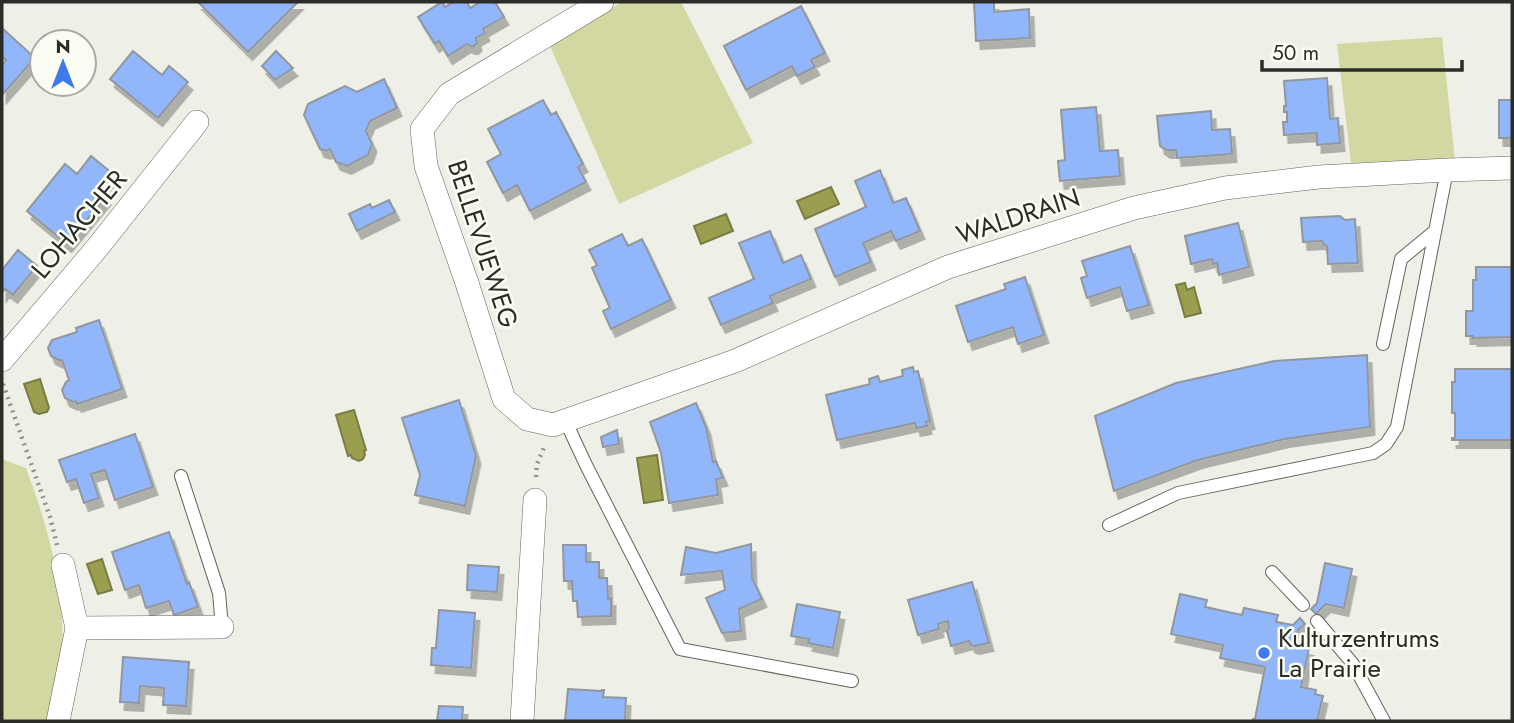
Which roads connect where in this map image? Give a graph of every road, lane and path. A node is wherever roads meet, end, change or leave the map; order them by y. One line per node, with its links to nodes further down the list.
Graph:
1 (601, 2): 9 (street, BELLEVUEWEG)
2 (197, 122): 7 (street, LOHACHER)
3 (1512, 168): 4 (street, WALDRAIN)
4 (1447, 170): 5 (lane); 9 (street, WALDRAIN)
5 (1435, 231): 6 (lane); 12 (lane)
6 (1383, 344)
7 (2, 360)
8 (2, 380): 13 (path)
9 (559, 422): 11 (path); 19 (lane)
10 (181, 476): 17 (lane)
11 (534, 500): 21 (street)
12 (1109, 525)
13 (63, 565): 18 (street)
14 (1272, 572): 15 (lane)
15 (1303, 605)
16 (1317, 621): 22 (lane)
17 (222, 627): 18 (street)
18 (78, 628): 20 (street)
19 (852, 681)
20 (58, 721)
21 (522, 721)
22 (1384, 721)

